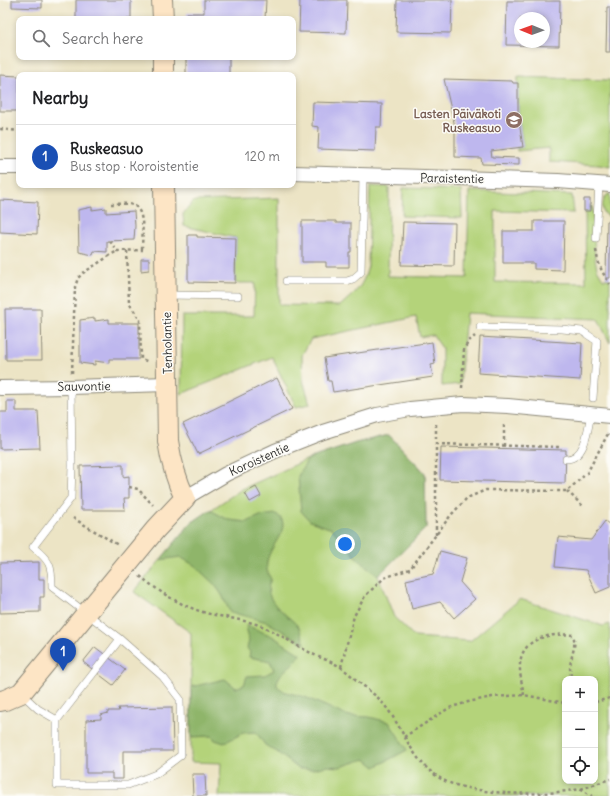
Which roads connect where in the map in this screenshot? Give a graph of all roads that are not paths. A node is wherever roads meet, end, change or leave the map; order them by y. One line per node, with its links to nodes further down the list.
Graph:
1 (162, 0): 2 (street)
2 (162, 16)
3 (163, 60): 4 (street)
4 (164, 72)
5 (0, 167): 6 (street)
6 (16, 167)
7 (296, 173): 8 (street, Paraistentie)
8 (363, 176): 9 (street, Paraistentie); 12 (lane)
9 (605, 184): 11 (lane)
10 (164, 188): 13 (street, Tenholantie)
11 (596, 238)
12 (286, 281)
13 (166, 296): 14 (lane); 16 (street, Tenholantie)
14 (238, 296)
15 (480, 327): 19 (lane)
16 (167, 384): 17 (street, Sauvontie); 23 (street, Tenholantie)
17 (72, 387): 18 (street, Sauvontie); 24 (lane)
18 (0, 388)
19 (593, 398)
20 (591, 414): 21 (street, Koroistentie); 22 (lane); 23 (street, Koroistentie)
21 (610, 416)
22 (566, 459)
23 (185, 498): 24 (street, Koroistentie)
24 (87, 613): 25 (lane); 26 (street, Koroistentie)
25 (120, 639): 28 (lane); 28 (lane)
26 (21, 693): 27 (street, Koroistentie); 28 (lane)
27 (0, 700)
28 (57, 720)

